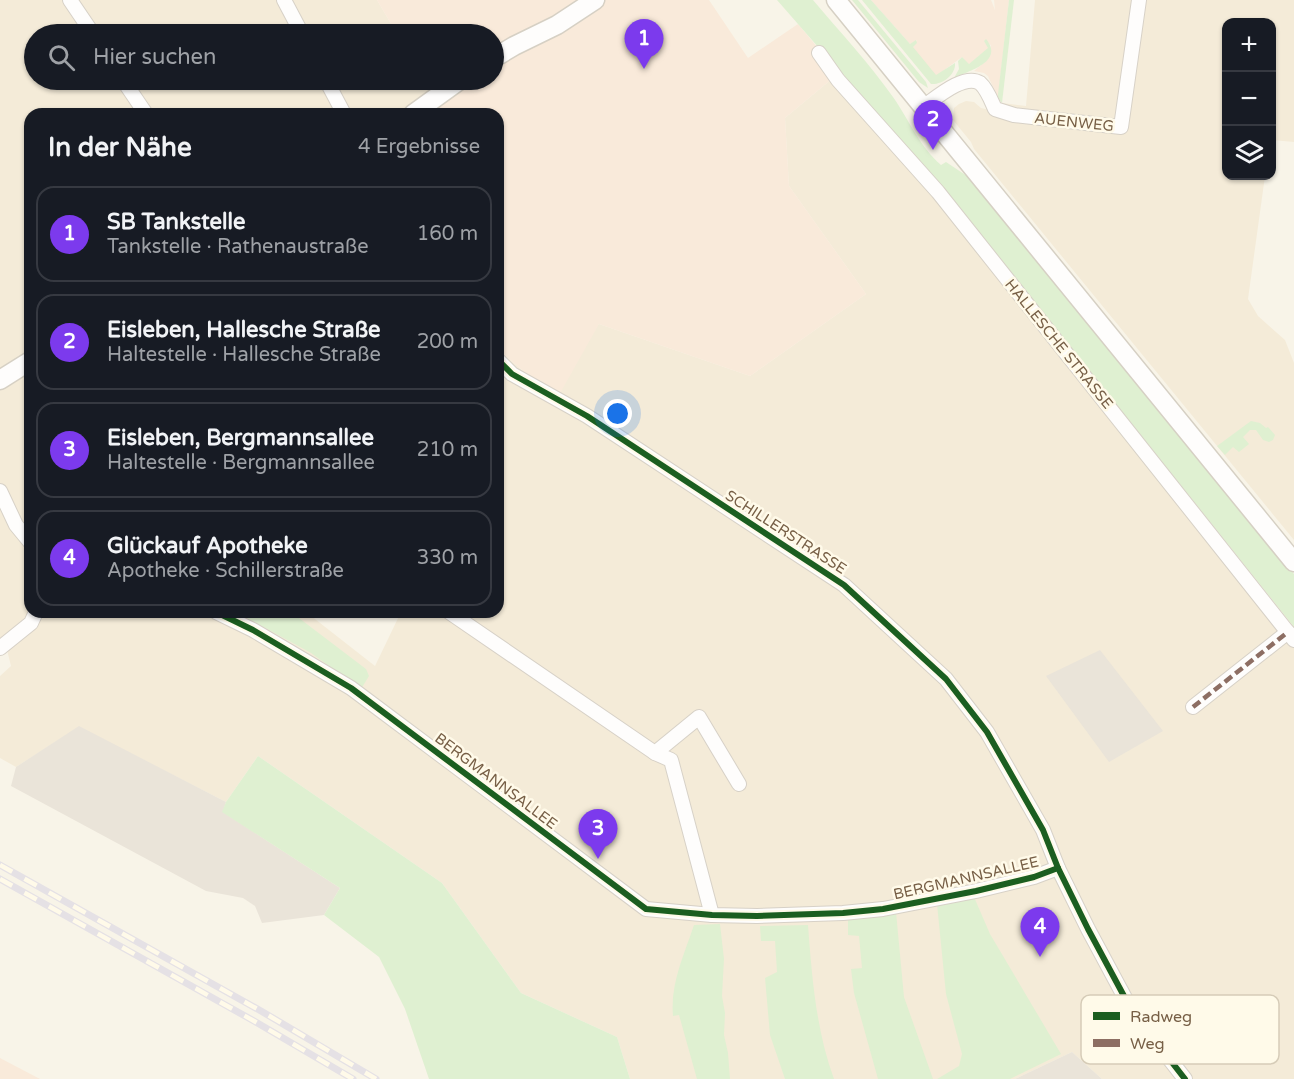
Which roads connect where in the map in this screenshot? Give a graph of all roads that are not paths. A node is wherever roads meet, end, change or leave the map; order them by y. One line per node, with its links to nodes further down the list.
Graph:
1 (70, 0): 6 (street)
2 (284, 0): 7 (street)
3 (595, 0): 8 (main road)
4 (836, 0): 13 (main road)
5 (1139, 0): 13 (street, AUENWEG)
6 (86, 24)
7 (297, 24)
8 (504, 52)
9 (819, 53): 26 (street, HALLESCHE STRASSE)
10 (130, 90): 14 (street)
11 (331, 90): 15 (street)
12 (446, 90): 16 (main road)
13 (923, 107): 22 (main road)
14 (142, 108)
15 (341, 108)
16 (421, 108)
17 (24, 365): 19 (main road)
18 (504, 366): 31 (street, SCHILLERSTRASSE)
19 (0, 380)
20 (0, 491): 21 (street)
21 (24, 535)
22 (1294, 562)
23 (33, 618): 27 (street)
24 (228, 618): 32 (street, BERGMANNSALLEE)
25 (458, 618): 29 (street)
26 (1291, 636): 28 (street)
27 (0, 648)
28 (1193, 707)
29 (656, 753): 30 (street); 32 (street)
30 (739, 784)
31 (1058, 868): 32 (street, BERGMANNSALLEE); 33 (street, SCHILLERSTRASSE)
32 (712, 915)
33 (1124, 995)
34 (1172, 1064): 35 (street, SCHILLERSTRASSE)
35 (1185, 1079)

